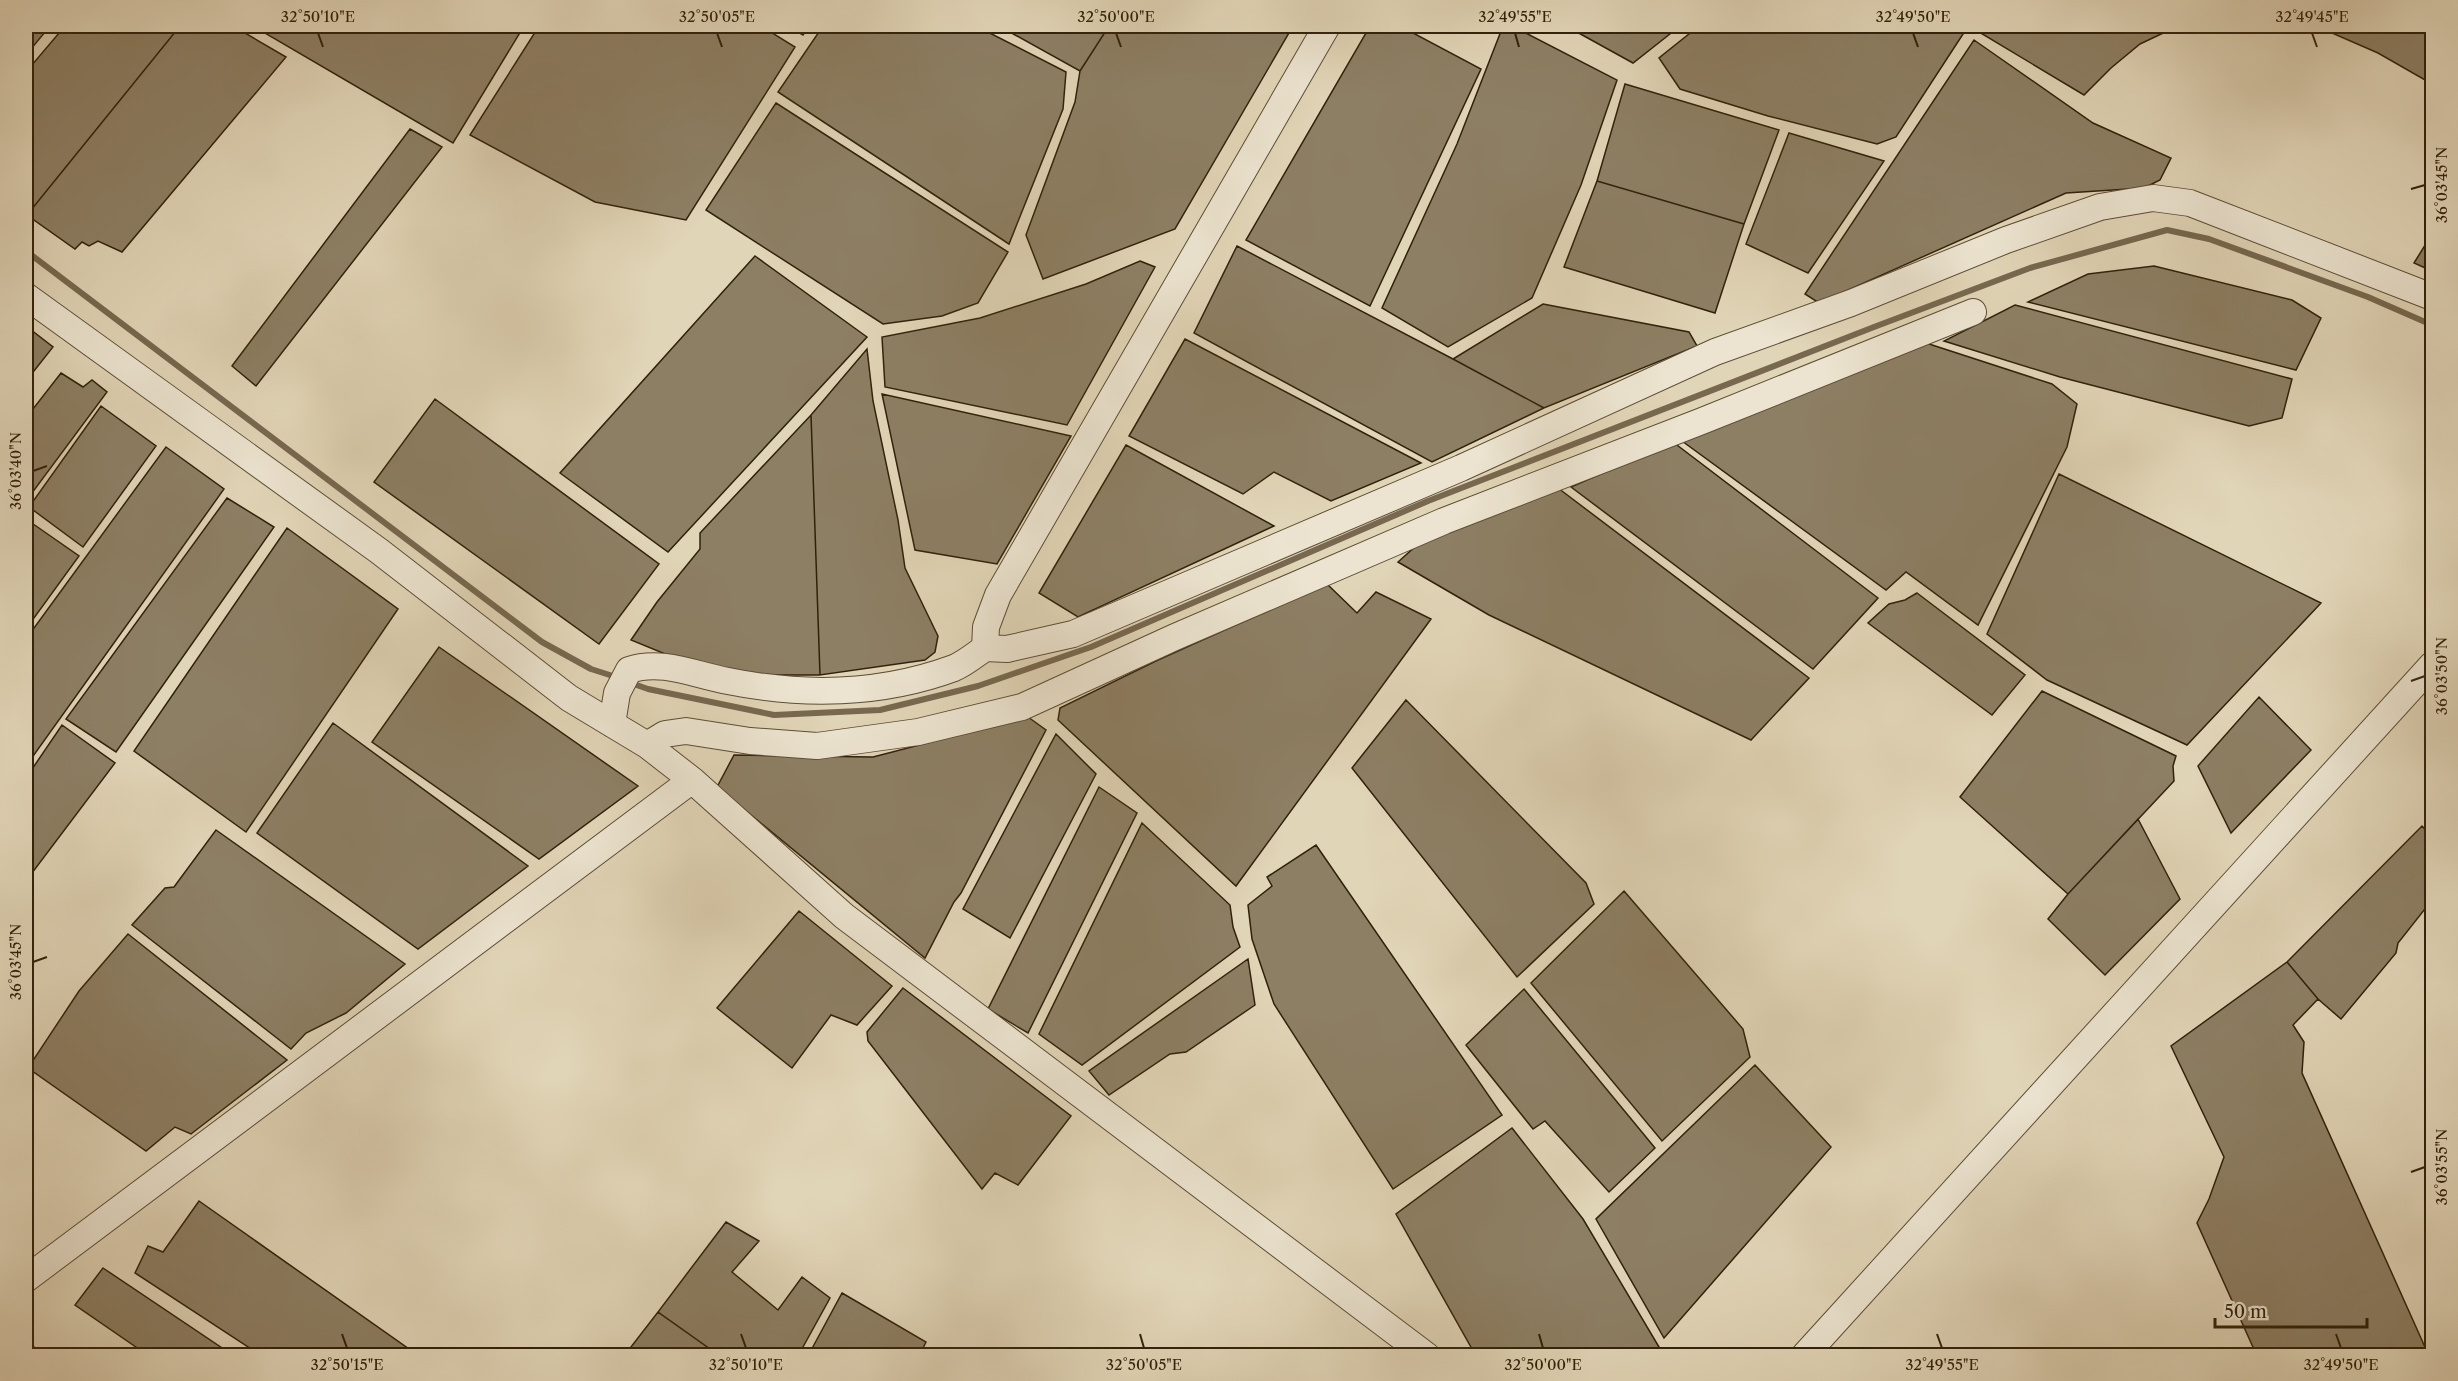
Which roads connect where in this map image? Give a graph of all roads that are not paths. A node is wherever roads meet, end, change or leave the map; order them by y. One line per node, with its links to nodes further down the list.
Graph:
1 (1327, 26): 5 (street)
2 (26, 296): 7 (street)
3 (2433, 297): 5 (street)
4 (1973, 312): 8 (street)
5 (985, 648): 7 (street)
6 (2433, 665): 12 (street)
7 (612, 724): 8 (street)
8 (647, 745): 9 (street)
9 (692, 780): 10 (street); 11 (street)
10 (26, 1279)
11 (1427, 1356)
12 (1804, 1356)

